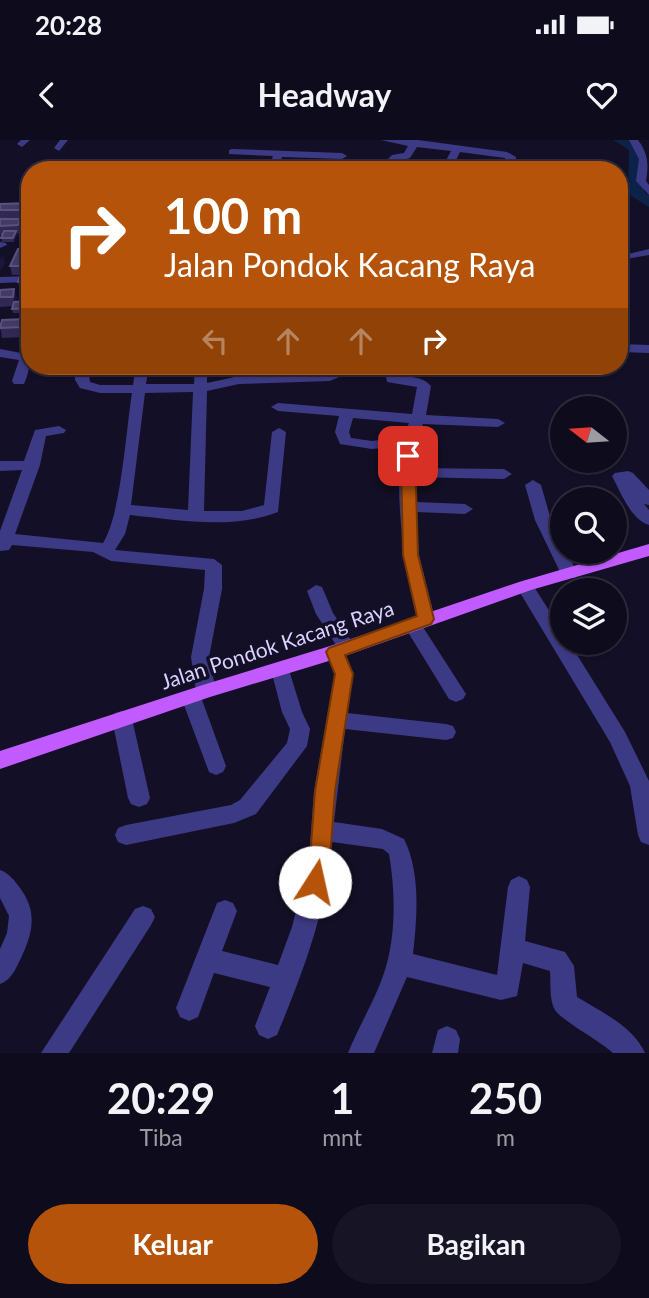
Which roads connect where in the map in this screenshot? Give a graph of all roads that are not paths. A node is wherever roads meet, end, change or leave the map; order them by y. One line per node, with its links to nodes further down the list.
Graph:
1 (385, 140): 4 (street); 9 (street)
2 (481, 140): 13 (street)
3 (633, 140): 6 (street)
4 (415, 142): 5 (street); 16 (street)
5 (440, 143): 8 (street)
6 (646, 146): 19 (street)
7 (316, 147): 12 (street)
8 (457, 148): 13 (street); 17 (street)
9 (379, 149)
10 (232, 152): 11 (street)
11 (244, 152): 12 (street); 14 (street)
12 (279, 153): 15 (street)
13 (480, 156): 18 (street)
14 (239, 161)
15 (276, 161)
16 (391, 161)
17 (450, 161)
18 (510, 161)
19 (647, 161): 20 (street)
20 (647, 174): 21 (street)
21 (648, 191)
22 (649, 252): 23 (street)
23 (628, 257)
24 (2, 277): 25 (street)
25 (21, 278)
26 (628, 348): 27 (street)
27 (649, 349)
28 (0, 353): 29 (street)
29 (21, 356)
30 (21, 375): 36 (street)
31 (82, 375): 37 (street)
32 (141, 375): 37 (street)
33 (201, 375): 38 (street)
34 (333, 375): 38 (street)
35 (391, 375): 41 (street)
36 (19, 381)
37 (140, 387): 38 (street); 53 (street)
38 (201, 388): 55 (street)
39 (278, 407): 40 (street)
40 (347, 412): 41 (street); 45 (street)
41 (418, 419): 42 (street); 45 (street)
42 (498, 423)
43 (59, 430): 46 (street)
44 (279, 432): 55 (street)
45 (409, 441): 48 (street)
46 (32, 465): 47 (street); 57 (street)
47 (0, 466)
48 (406, 472): 49 (street); 52 (street)
49 (504, 474)
50 (533, 485): 60 (street)
51 (649, 500): 56 (street)
52 (408, 507): 54 (street); 63 (street)
53 (123, 509): 55 (street); 59 (street)
54 (465, 509)
55 (196, 516)
56 (649, 520)
57 (3, 541): 59 (street)
58 (649, 550): 60 (main road, Jalan Pondok Kacang Raya)
59 (105, 552): 66 (street)
60 (569, 574): 61 (main road, Jalan Pondok Kacang Raya)
61 (525, 586): 63 (main road, Jalan Pondok Kacang Raya); 74 (street)
62 (316, 591): 64 (street)
63 (419, 622): 64 (main road, Jalan Pondok Kacang Raya); 67 (street)
64 (341, 650): 65 (main road, Jalan Pondok Kacang Raya); 69 (street)
65 (280, 670): 66 (main road, Jalan Pondok Kacang Raya); 76 (street)
66 (199, 694): 68 (main road, Jalan Pondok Kacang Raya); 72 (street)
67 (456, 694)
68 (122, 719): 71 (main road, Jalan Pondok Kacang Raya); 73 (street)
69 (337, 720): 70 (street); 75 (street)
70 (446, 732)
71 (0, 760)
72 (216, 766)
73 (139, 798)
74 (648, 825)
75 (322, 831): 83 (street); 85 (street)
76 (126, 835)
77 (0, 880): 84 (street)
78 (519, 887): 81 (street)
79 (225, 911): 82 (street)
80 (143, 917): 88 (street)
81 (512, 949): 83 (street); 90 (street)
82 (207, 958): 85 (street); 86 (street)
83 (399, 963): 89 (street)
84 (0, 972)
85 (285, 979): 87 (street)
86 (189, 1008)
87 (268, 1026)
88 (54, 1053)
89 (361, 1053)
90 (632, 1053)

